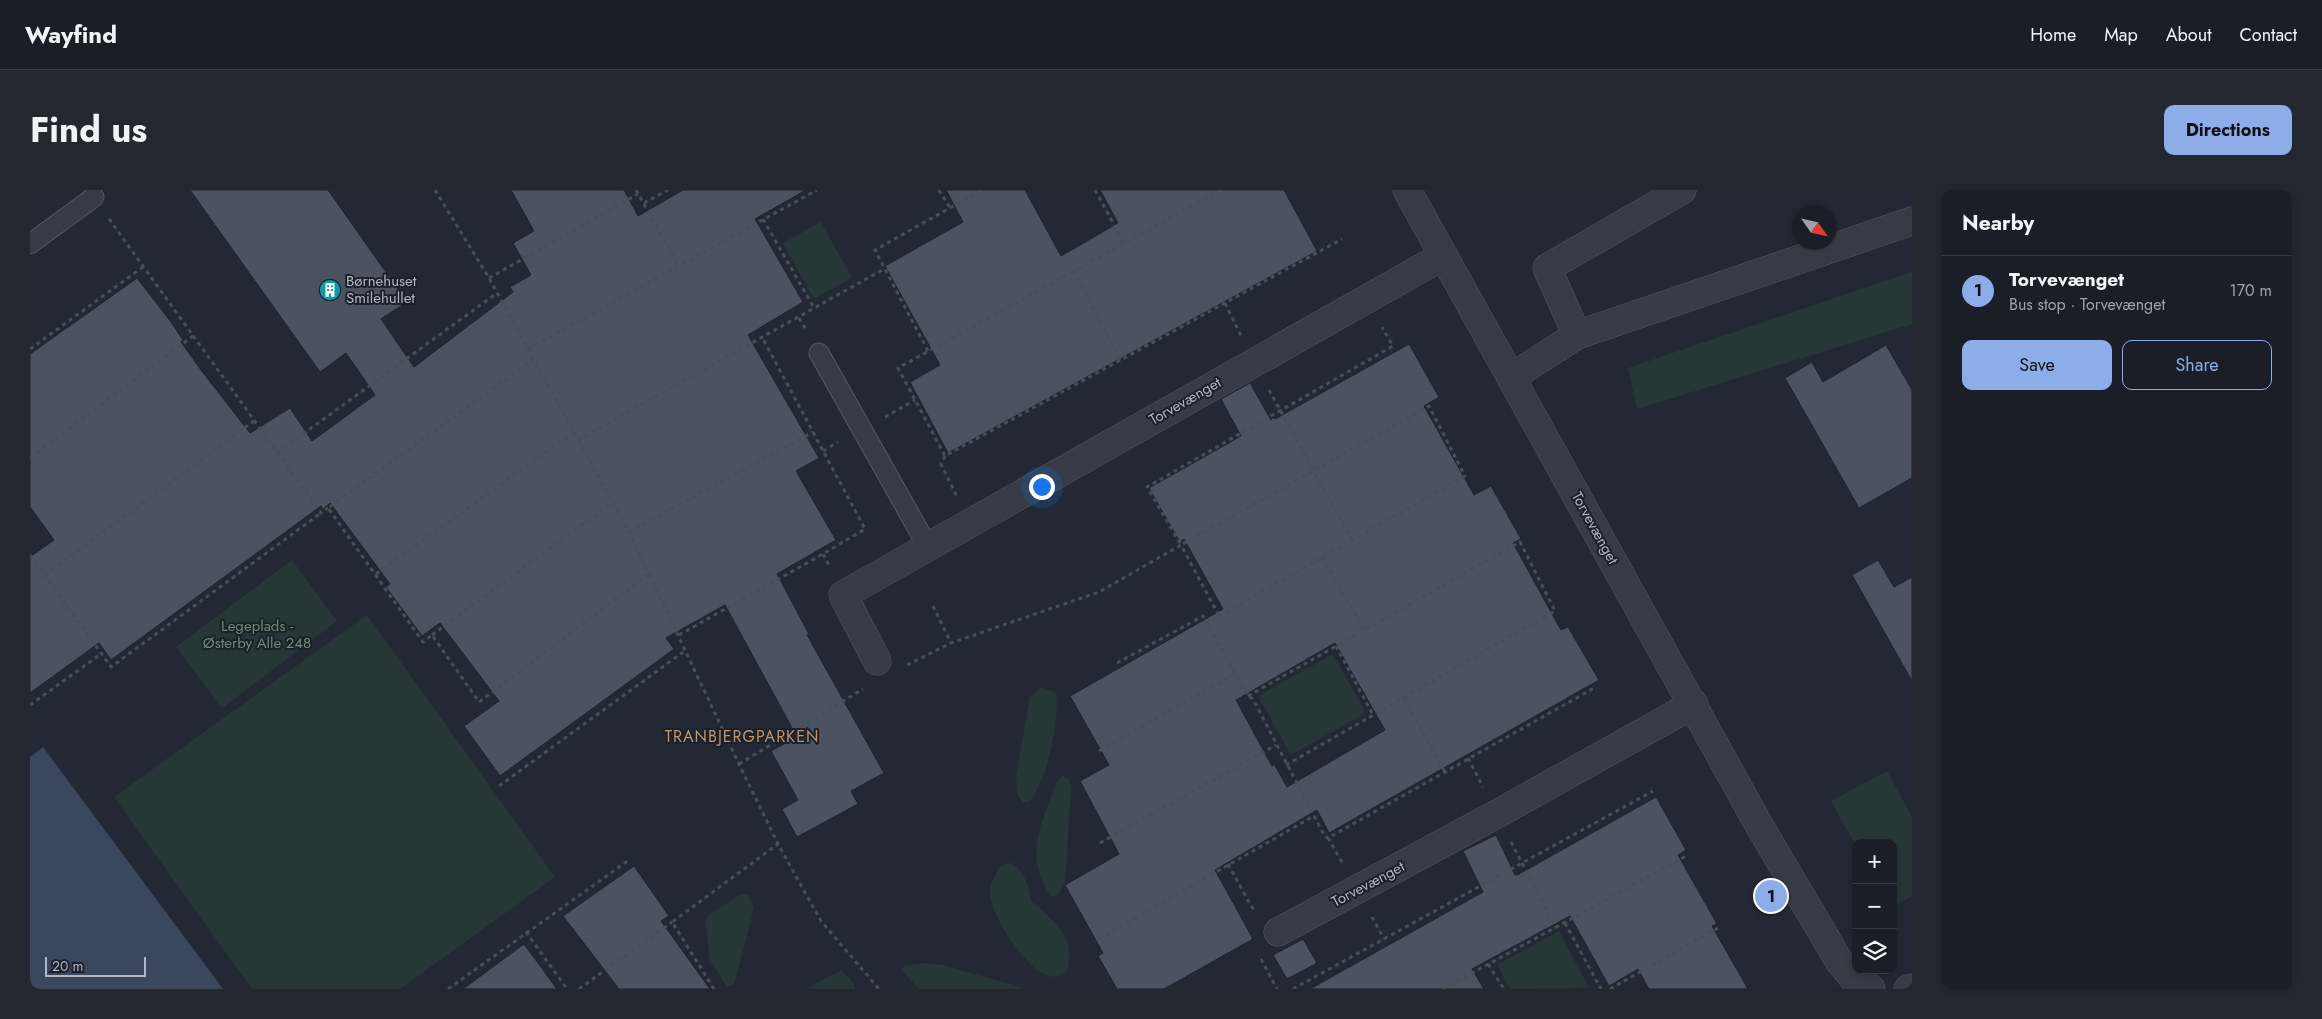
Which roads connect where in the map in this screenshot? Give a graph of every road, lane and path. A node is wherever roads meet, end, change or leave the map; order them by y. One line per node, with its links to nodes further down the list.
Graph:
1 (435, 190): 25 (path)
2 (636, 190): 11 (path)
3 (668, 190): 13 (path)
4 (939, 190): 14 (path)
5 (982, 190): 14 (path)
6 (1095, 190): 18 (path)
7 (1220, 190): 18 (path)
8 (1408, 190): 20 (street, Torvevænget)
9 (1682, 190): 30 (street)
10 (814, 191): 15 (path)
11 (638, 194): 13 (path); 25 (path)
12 (94, 197): 19 (lane); 22 (path)
13 (644, 203): 21 (path)
14 (950, 208): 23 (path)
15 (763, 219): 21 (path); 29 (path)
16 (1912, 221): 30 (street)
17 (1342, 239): 28 (path)
18 (1124, 243): 24 (path)
19 (30, 244)
20 (1444, 256): 27 (street, Torvevænget); 40 (street, Torvevænget)
21 (679, 266): 34 (path)
22 (143, 267): 31 (path); 33 (path)
23 (884, 269): 29 (path); 35 (path)
24 (1074, 271): 35 (path); 38 (path)
25 (488, 278): 26 (path)
26 (497, 293): 34 (path); 46 (path)
27 (1366, 300): 39 (street, Torvevænget); 41 (path)
28 (1225, 303): 38 (path); 39 (path)
29 (814, 308): 32 (path)
30 (1577, 335): 40 (street)
31 (193, 336): 42 (path); 48 (path)
32 (762, 337): 44 (path); 45 (path)
33 (30, 349)
34 (528, 349): 37 (path)
35 (928, 351): 47 (path)
36 (819, 353): 57 (lane)
37 (534, 359): 43 (path); 51 (path)
38 (1120, 360): 47 (path)
39 (1254, 362): 41 (path); 53 (street, Torvevænget)
40 (1512, 377): 79 (street, Torvevænget)
41 (1280, 410): 49 (path); 56 (path)
42 (254, 421): 46 (path); 62 (path)
43 (574, 432): 45 (path); 61 (path)
44 (813, 432): 54 (path); 68 (path)
45 (578, 440): 50 (path)
46 (277, 452): 52 (path)
47 (945, 456): 53 (path)
48 (30, 458)
49 (1313, 471): 55 (path); 55 (path); 56 (path)
50 (613, 502): 54 (path); 67 (path)
51 (328, 508): 52 (path); 61 (path)
52 (321, 513): 72 (path)
53 (970, 523): 57 (street, Torvevænget)
54 (630, 532): 60 (path)
55 (1352, 540): 59 (path)
56 (1181, 545): 64 (path); 69 (path)
57 (928, 547): 74 (street, Torvevænget)
58 (30, 556): 62 (path)
59 (1322, 557): 64 (path); 66 (path)
60 (650, 573): 67 (path); 68 (path)
61 (376, 574): 67 (path)
62 (45, 575): 72 (path)
63 (933, 606): 69 (path)
64 (1219, 616): 65 (path)
65 (1207, 623): 73 (path); 75 (path)
66 (1364, 630): 70 (path); 78 (path)
67 (432, 635)
68 (679, 635): 71 (path)
69 (950, 643): 74 (path)
70 (1336, 646): 77 (path); 81 (path)
71 (686, 650): 84 (path); 87 (path)
72 (101, 654): 80 (path)
73 (1117, 663)
74 (880, 669): 84 (path)
75 (1236, 674): 77 (path); 83 (path)
76 (1594, 688): 86 (path)
77 (1248, 696): 82 (path)
78 (1404, 698): 81 (path); 86 (path)
79 (1694, 704): 95 (street, Torvevænget); 115 (street, Torvevænget)
80 (30, 705)
81 (1373, 715): 85 (path)
82 (1276, 746): 85 (path); 91 (path)
83 (1099, 751)
84 (738, 764): 92 (path)
85 (1286, 764): 89 (path)
86 (1445, 772): 90 (path)
87 (498, 786)
88 (1653, 791): 102 (path)
89 (1314, 816): 90 (path); 101 (path)
90 (1328, 838): 95 (path)
91 (1100, 843)
92 (778, 844): 96 (path); 109 (path)
93 (1686, 856): 97 (path)
94 (629, 860): 99 (path)
95 (1358, 889): 100 (street, Torvevænget); 102 (path)
96 (672, 922): 107 (path); 108 (path)
97 (1565, 923): 103 (path); 113 (path)
98 (1718, 928): 114 (path)
99 (526, 932): 105 (path); 106 (path)
100 (1278, 932)
101 (1098, 939)
102 (1384, 939): 110 (path)
103 (1488, 964): 111 (path); 112 (path)
104 (1912, 988): 116 (street)
105 (448, 989)
106 (567, 989)
107 (579, 989)
108 (714, 989)
109 (879, 989)
110 (1293, 989)
111 (1443, 989)
112 (1504, 989)
113 (1601, 989)
114 (1610, 989)
115 (1871, 989)
116 (1908, 989)

